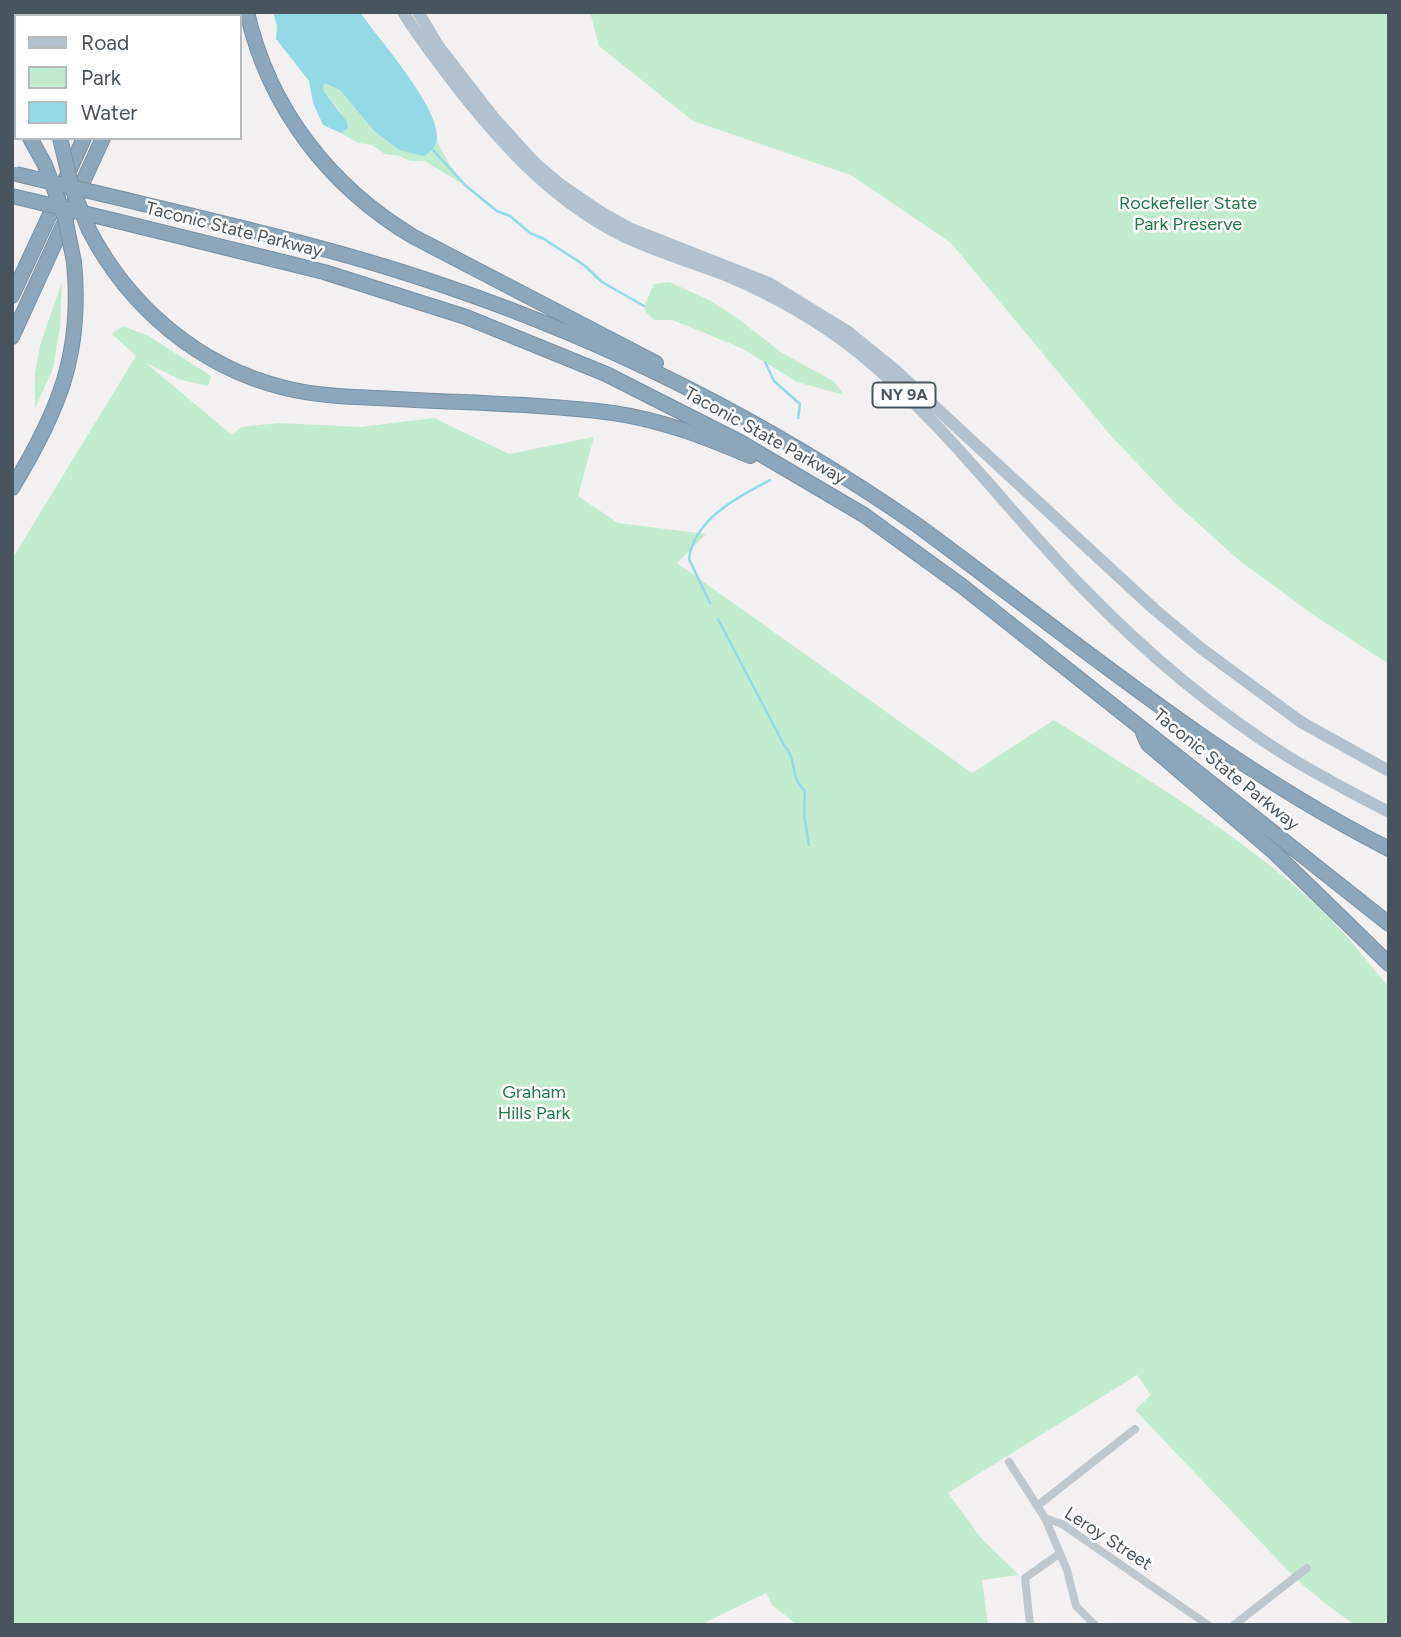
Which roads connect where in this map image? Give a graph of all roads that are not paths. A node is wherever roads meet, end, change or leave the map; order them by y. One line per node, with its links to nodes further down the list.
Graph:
1 (247, 12): 12 (highway)
2 (403, 12): 17 (main road, NY 9A)
3 (418, 12): 16 (main road, NY 9A)
4 (31, 140): 14 (highway, bridge)
5 (60, 140): 13 (highway, bridge)
6 (84, 140): 10 (highway)
7 (102, 140): 11 (highway)
8 (14, 174): 12 (highway, Taconic State Parkway, bridge)
9 (12, 196): 13 (highway, Taconic State Parkway, bridge)
10 (12, 296)
11 (12, 337)
12 (697, 393): 18 (highway, Taconic State Parkway)
13 (805, 480): 15 (highway, Taconic State Parkway)
14 (12, 488)
15 (1139, 725): 19 (highway, Taconic State Parkway); 20 (highway)
16 (1389, 771)
17 (1389, 812)
18 (1389, 849)
19 (1389, 924)
20 (1389, 964)
21 (1135, 1429): 23 (street)
22 (1009, 1462): 23 (street, Leroy Street)
23 (1037, 1506): 24 (street, Leroy Street)
24 (1045, 1518): 25 (street); 29 (street, Leroy Street)
25 (1059, 1554): 27 (street); 28 (street)
26 (1307, 1568): 30 (street)
27 (1030, 1625)
28 (1095, 1625)
29 (1208, 1625)
30 (1234, 1625)

